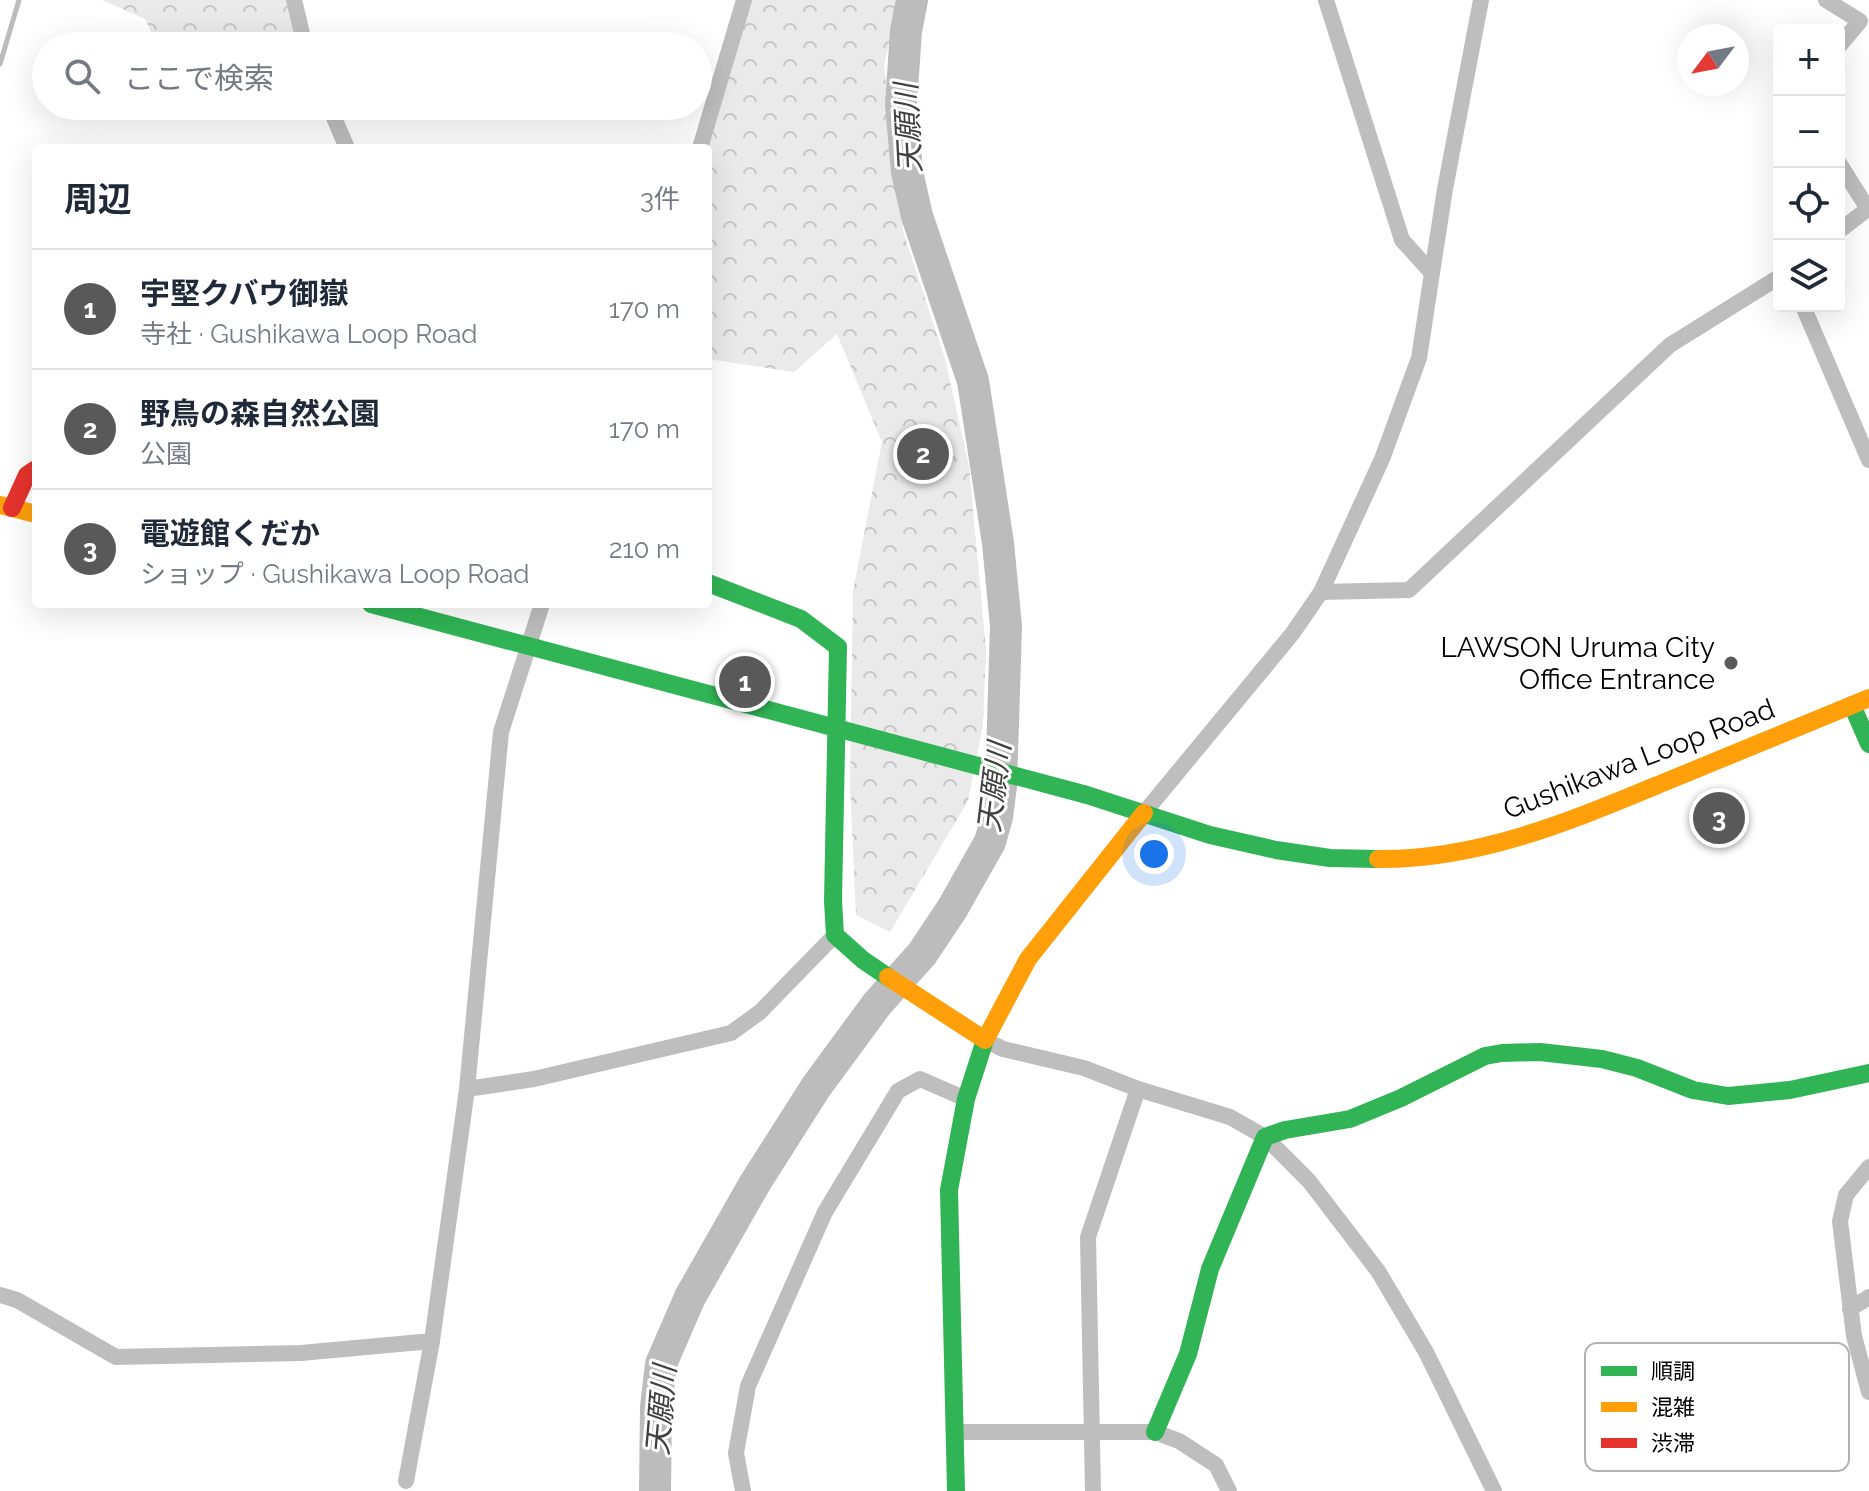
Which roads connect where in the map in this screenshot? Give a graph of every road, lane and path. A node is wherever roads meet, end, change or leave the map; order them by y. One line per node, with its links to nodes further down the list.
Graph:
1 (294, 0): 6 (street)
2 (744, 0): 8 (street)
3 (1326, 0): 16 (street)
4 (1481, 0): 16 (street)
5 (1826, 0): 7 (street)
6 (302, 32)
7 (1845, 39)
8 (712, 108)
9 (335, 120): 11 (street)
10 (708, 120): 12 (street)
11 (345, 144)
12 (701, 144)
13 (1842, 168): 14 (street)
14 (1868, 208): 15 (street)
15 (1845, 226)
16 (1432, 273): 24 (street)
17 (1773, 281): 24 (street)
18 (1806, 312): 19 (street)
19 (1869, 460)
20 (32, 472): 21 (main road)
21 (6, 507): 22 (main road)
22 (32, 513)
23 (712, 585): 28 (main road)
24 (1321, 592): 30 (street)
25 (386, 608): 28 (main road, Gushikawa Loop Road)
26 (540, 611): 34 (street)
27 (1861, 702): 29 (main road); 30 (main road, Gushikawa Loop Road)
28 (837, 727): 30 (main road, Gushikawa Loop Road); 31 (main road)
29 (1869, 744)
30 (1144, 813): 32 (main road)
31 (835, 935): 32 (main road); 34 (street)
32 (985, 1040): 35 (street); 36 (main road)
33 (1869, 1073): 37 (main road)
34 (467, 1089): 42 (street)
35 (1138, 1089): 37 (street); 44 (street)
36 (966, 1099): 45 (main road); 48 (street)
37 (1265, 1137): 46 (main road); 52 (street)
38 (1869, 1167): 41 (street)
39 (0, 1295): 42 (street)
40 (1869, 1297): 41 (street)
41 (1850, 1309): 43 (street)
42 (432, 1341): 47 (street)
43 (1869, 1392)
44 (1092, 1431): 45 (street); 46 (street); 50 (street)
45 (956, 1432): 49 (main road)
46 (1155, 1432): 51 (street)
47 (406, 1481)
48 (743, 1491)
49 (956, 1491)
50 (1093, 1491)
51 (1229, 1491)
52 (1494, 1491)

